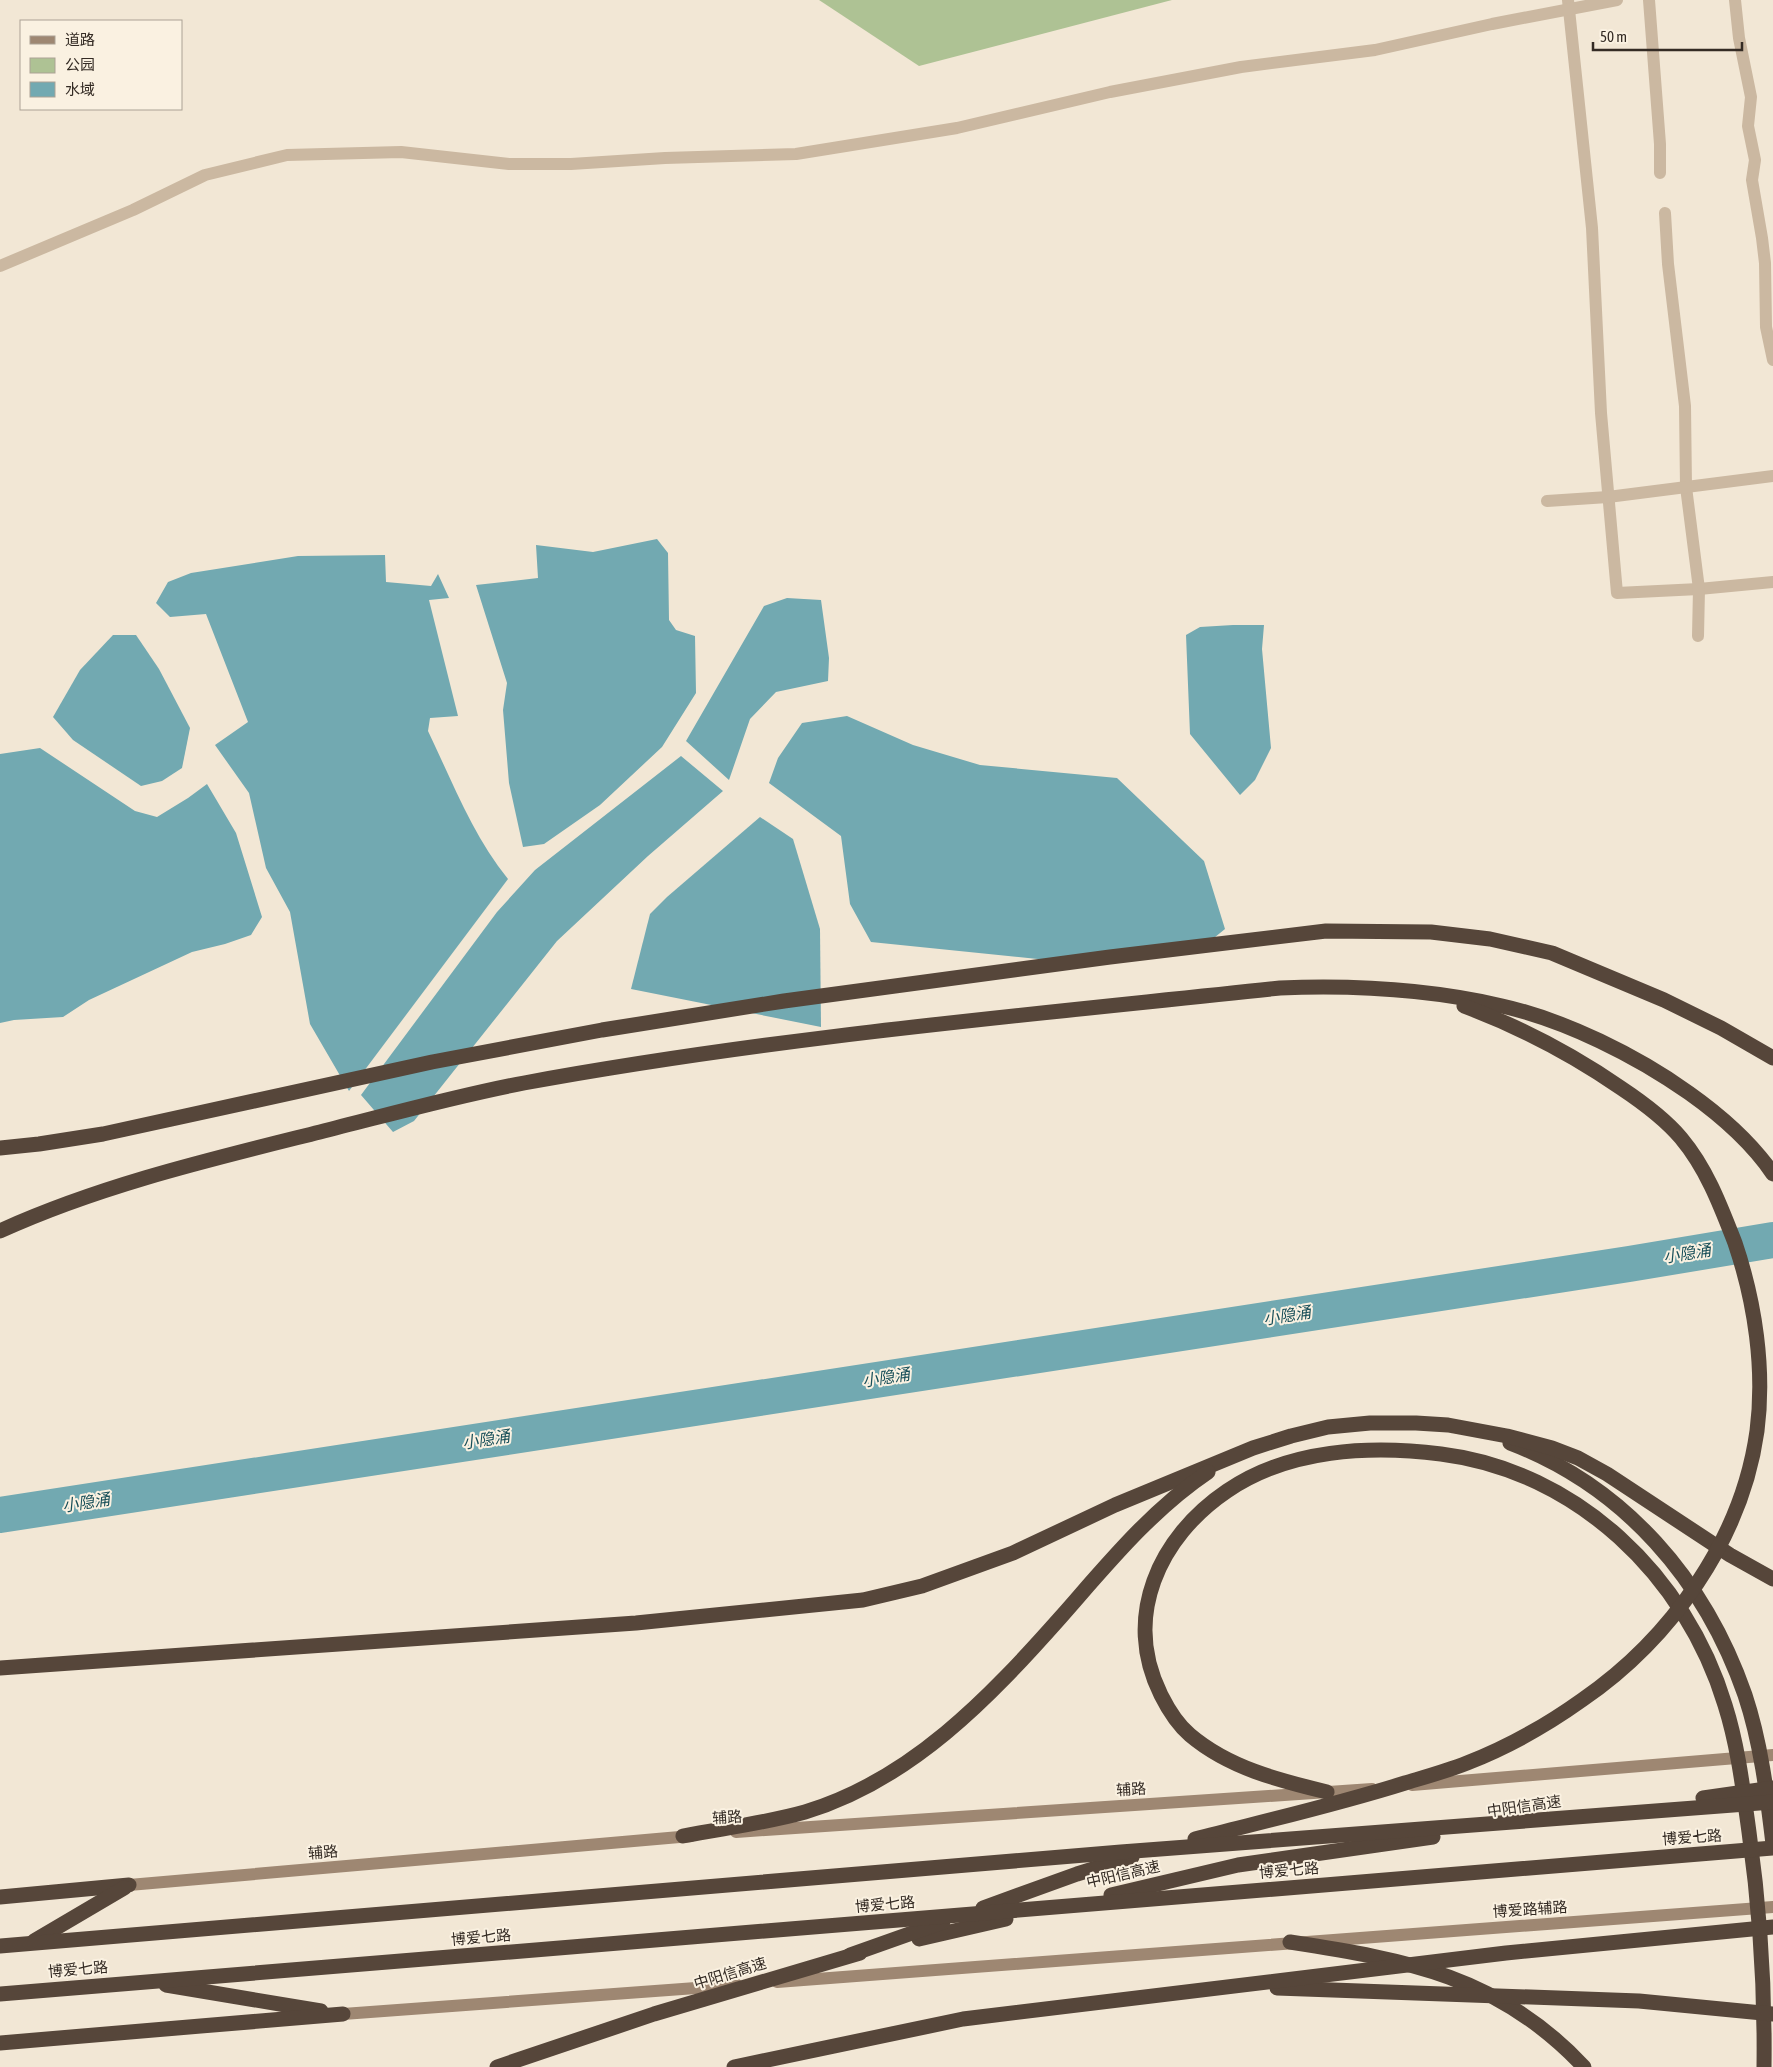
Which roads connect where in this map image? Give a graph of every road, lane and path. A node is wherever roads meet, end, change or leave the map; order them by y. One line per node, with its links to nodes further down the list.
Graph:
1 (1617, 0): 4 (street)
2 (1649, 0): 5 (street)
3 (1735, 0): 8 (street)
4 (1569, 4): 7 (street); 11 (street)
5 (1660, 173)
6 (1665, 213): 10 (street)
7 (0, 266)
8 (1773, 360)
9 (1773, 476): 10 (street)
10 (1686, 487): 11 (street); 14 (street)
11 (1608, 497): 12 (street); 14 (street)
12 (1548, 501)
13 (1773, 582): 14 (street)
14 (1699, 589): 15 (street)
15 (1698, 636)
16 (1432, 994): 21 (highway); 22 (highway); 41 (highway)
17 (1721, 1028): 18 (highway); 19 (highway); 20 (highway)
18 (1773, 1058)
19 (1773, 1066)
20 (0, 1148)
21 (1773, 1174)
22 (0, 1233)
23 (1478, 1431): 24 (highway); 25 (highway); 32 (highway)
24 (1232, 1456): 26 (highway); 31 (highway)
25 (1773, 1579)
26 (0, 1668)
27 (1773, 1755): 29 (street)
28 (1773, 1788): 41 (highway, 中阳信高速)
29 (1327, 1792): 31 (street, 辅路); 51 (highway)
30 (1773, 1802): 39 (highway, 博爱七路)
31 (683, 1836): 34 (street, 辅路)
32 (1773, 1844)
33 (1773, 1848): 42 (highway, 博爱七路)
34 (129, 1885): 35 (highway); 39 (highway)
35 (0, 1897)
36 (1773, 1907): 38 (street, 博爱路辅路)
37 (1773, 1927): 43 (highway)
38 (1290, 1942): 45 (street, 博爱路辅路); 50 (highway)
39 (30, 1943): 40 (highway, 博爱七路)
40 (0, 1946)
41 (850, 1955): 48 (highway, 中阳信高速)
42 (142, 1981): 44 (highway, 博爱七路); 45 (highway)
43 (1226, 1986): 46 (highway); 49 (highway)
44 (0, 1994)
45 (343, 2014): 47 (highway)
46 (1773, 2014)
47 (0, 2043)
48 (497, 2067)
49 (734, 2067)
50 (1584, 2067)
51 (1764, 2067)

